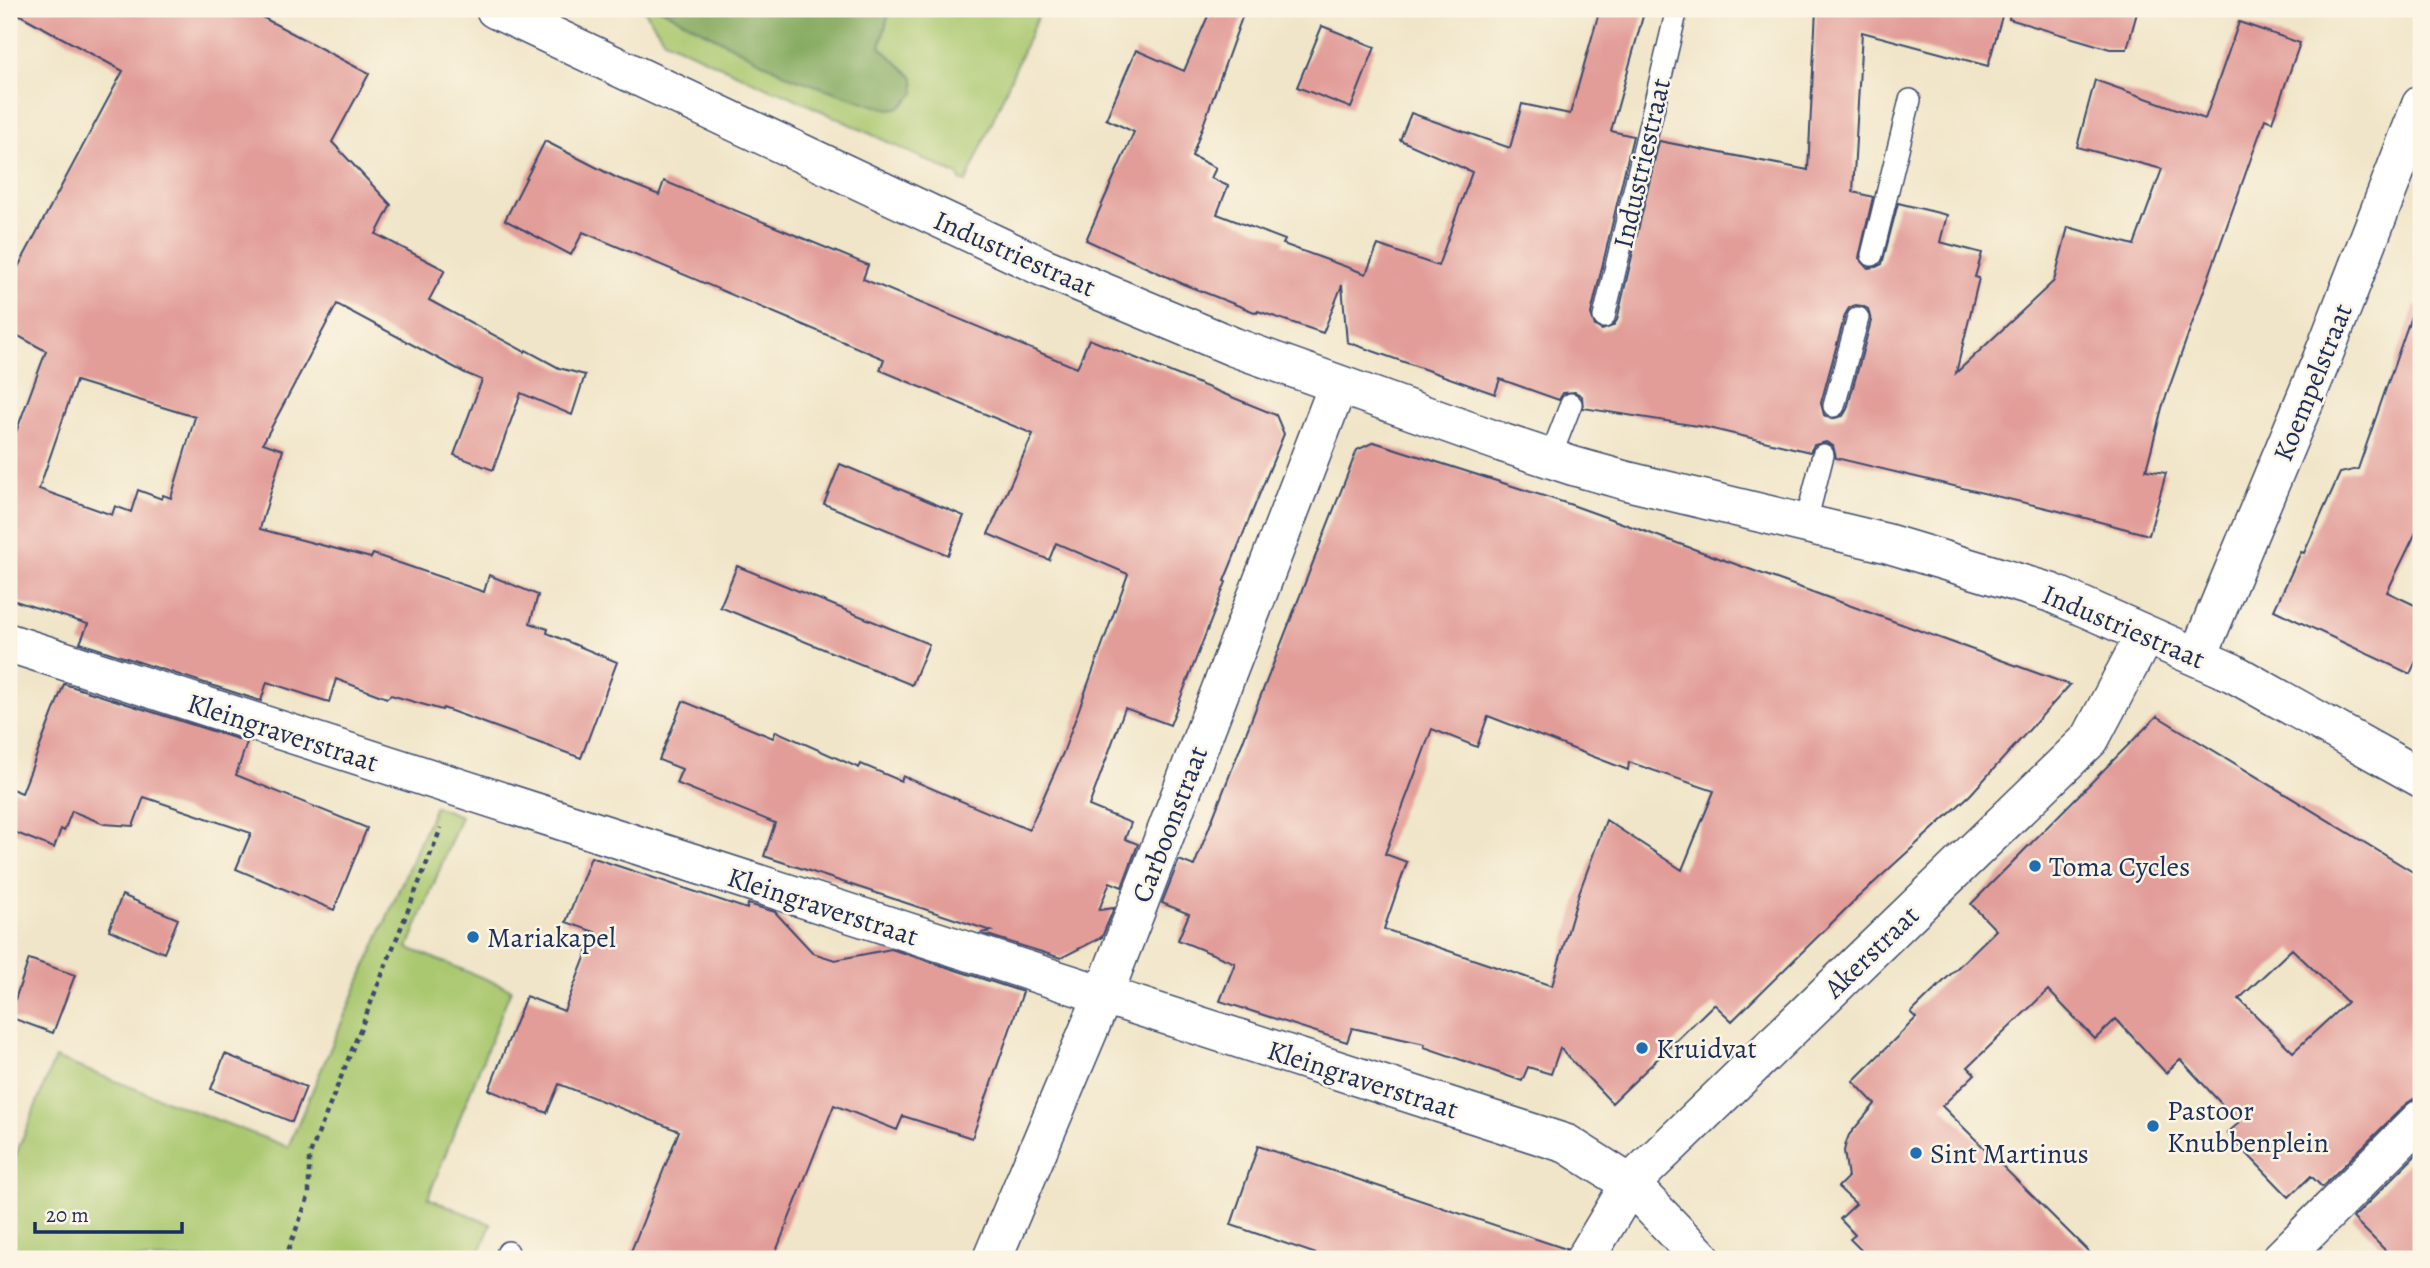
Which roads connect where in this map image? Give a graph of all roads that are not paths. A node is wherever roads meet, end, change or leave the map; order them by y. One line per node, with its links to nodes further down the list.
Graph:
1 (495, 9): 8 (street, Industriestraat)
2 (1677, 9): 6 (lane, Industriestraat)
3 (1910, 100): 5 (lane)
4 (2421, 105): 16 (street, Koempelstraat)
5 (1872, 255)
6 (1604, 317)
7 (1858, 318): 10 (lane)
8 (1338, 385): 12 (street, Industriestraat); 18 (street, Carboonstraat)
9 (1571, 404): 12 (lane)
10 (1835, 406)
11 (1823, 455): 13 (lane)
12 (1550, 458): 13 (street, Industriestraat)
13 (1806, 522): 14 (street, Industriestraat)
14 (2146, 635): 16 (street, Industriestraat); 20 (street, Akerstraat)
15 (9, 643): 18 (street, Kleingraverstraat)
16 (2198, 656): 17 (street, Industriestraat)
17 (2421, 778)
18 (1103, 996): 20 (street, Kleingraverstraat); 21 (street, Carboonstraat)
19 (2421, 1119): 24 (street)
20 (1629, 1184): 22 (street, Akerstraat); 23 (street, Kleingraverstraat)
21 (992, 1259)
22 (1585, 1259)
23 (1702, 1259)
24 (2281, 1259)

